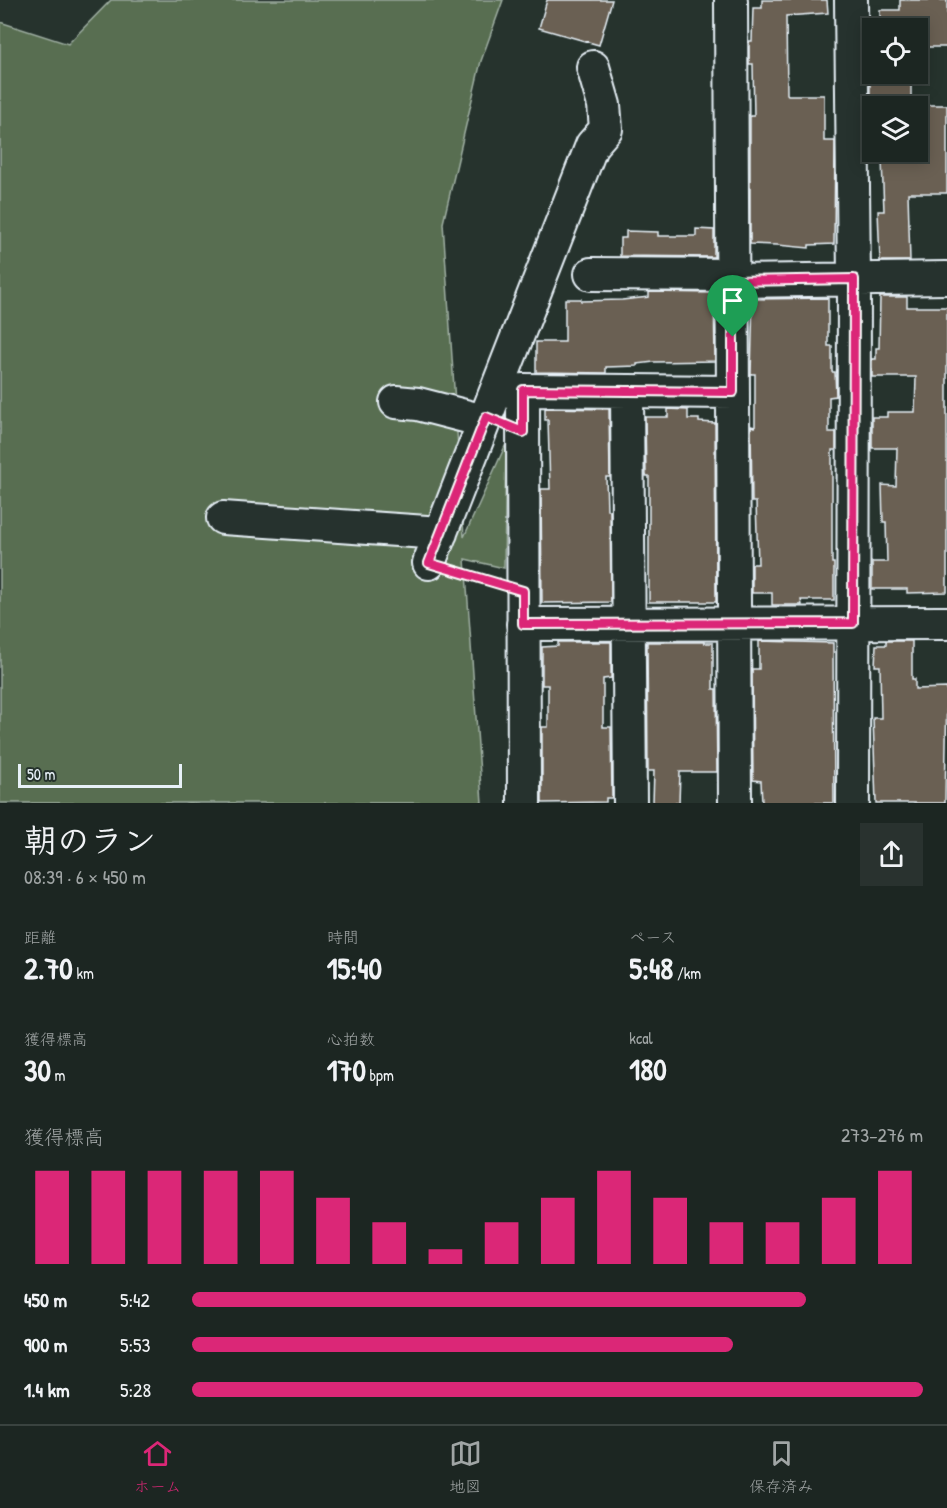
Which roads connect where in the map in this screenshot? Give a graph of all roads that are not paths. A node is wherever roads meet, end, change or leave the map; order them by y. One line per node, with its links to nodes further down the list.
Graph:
1 (731, 0): 5 (street)
2 (854, 2): 7 (street)
3 (593, 67): 11 (street)
4 (591, 274): 5 (street)
5 (733, 278): 7 (street); 9 (street)
6 (947, 278): 7 (street)
7 (854, 279): 16 (street)
8 (627, 391): 9 (street); 12 (street); 19 (street)
9 (733, 392): 20 (street)
10 (396, 402): 11 (street)
11 (485, 419): 12 (street); 14 (street)
12 (523, 432): 18 (street)
13 (223, 518): 14 (street)
14 (441, 532): 15 (street)
15 (429, 563)
16 (853, 623): 17 (street); 20 (street); 24 (street)
17 (947, 623)
18 (523, 624): 19 (street); 21 (street)
19 (629, 624): 20 (street); 22 (street)
20 (735, 625): 23 (street)
21 (524, 803)
22 (630, 803)
23 (735, 803)
24 (853, 803)

